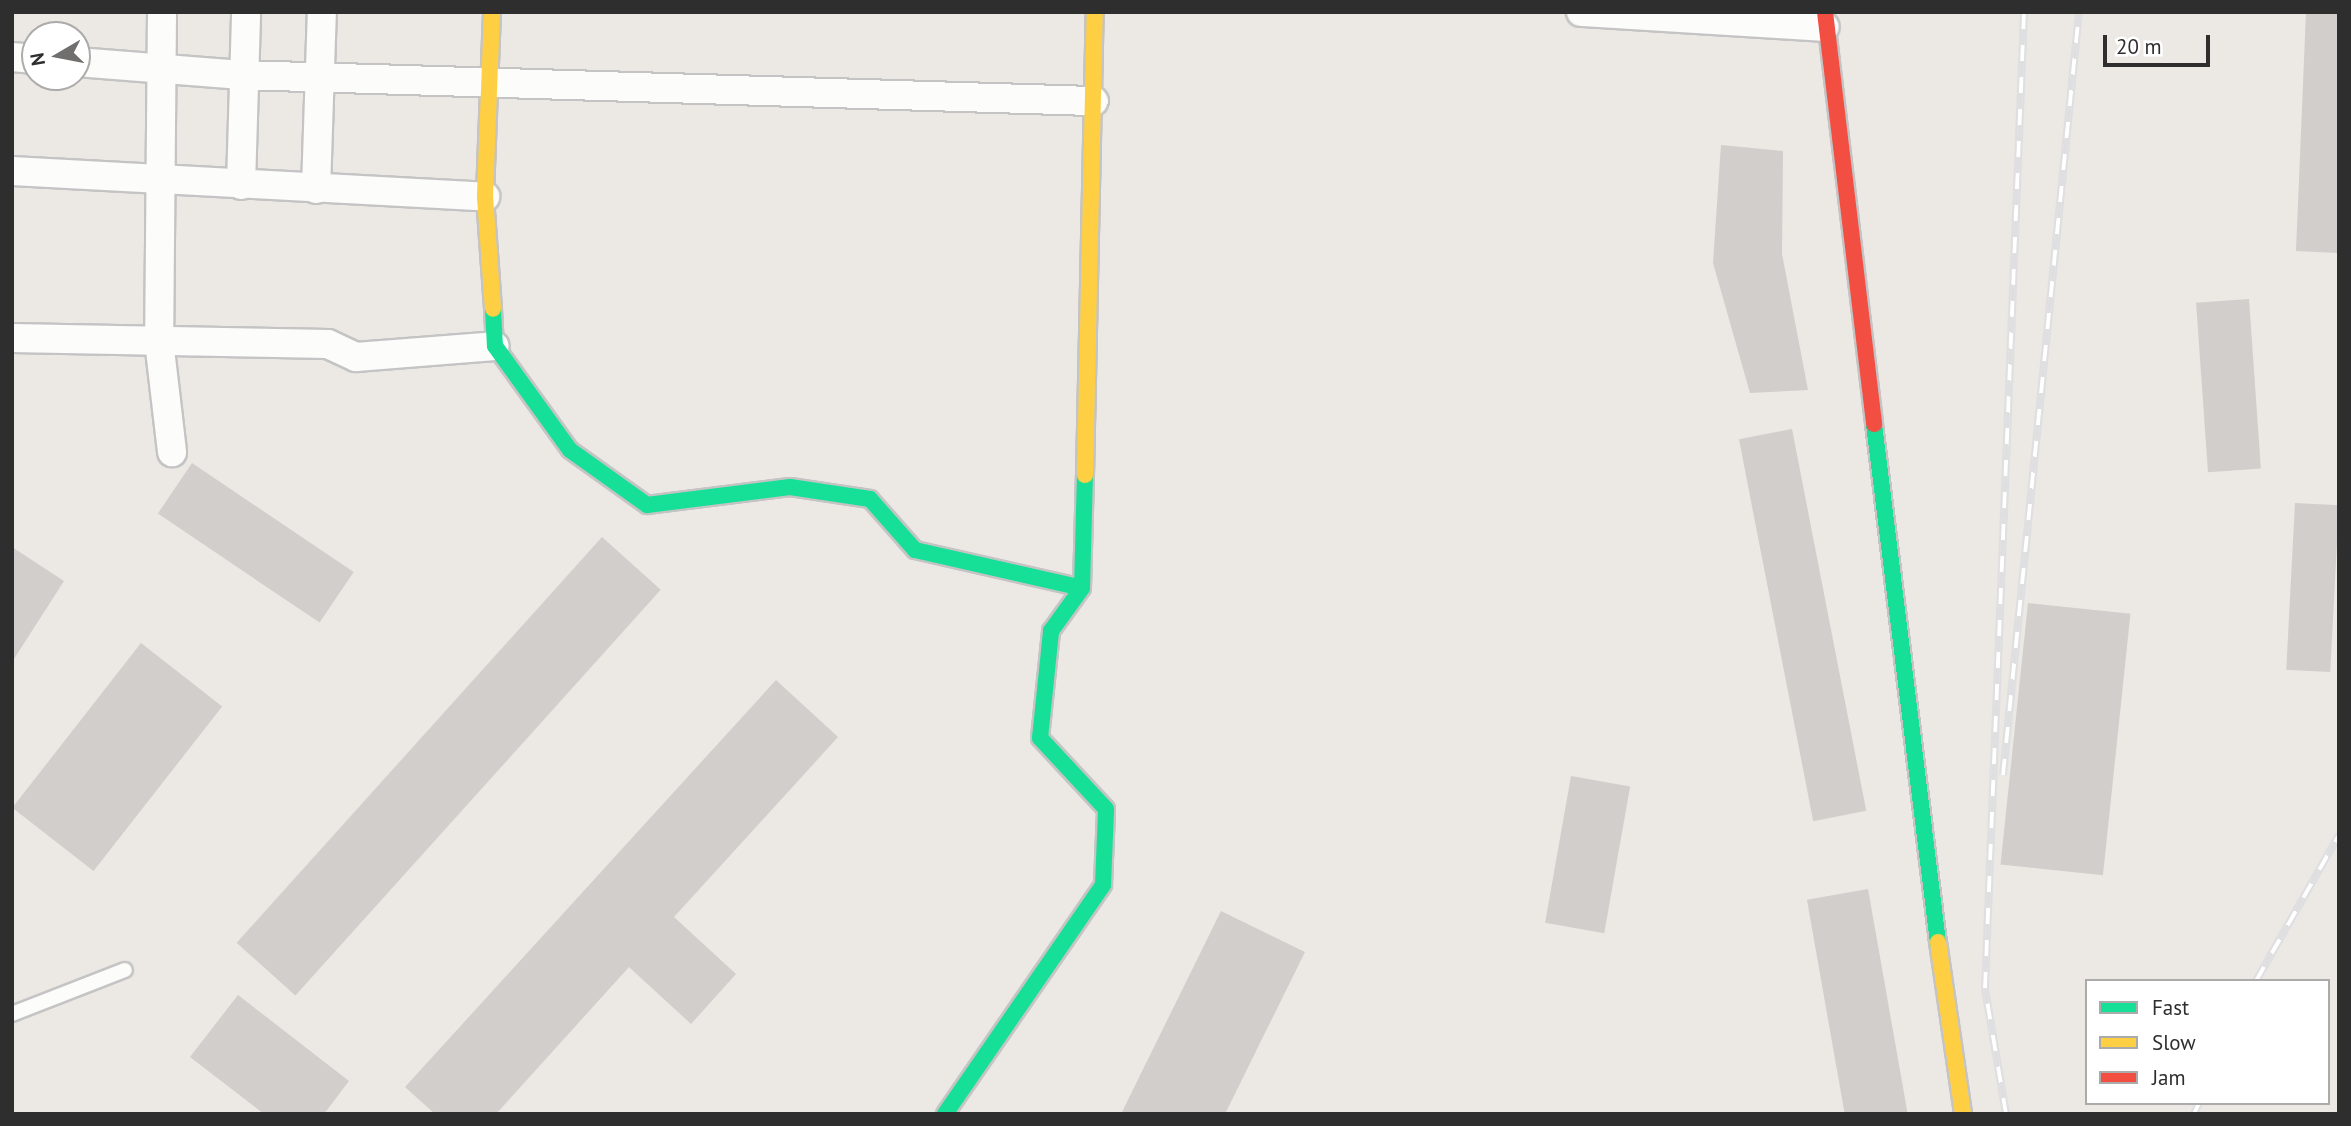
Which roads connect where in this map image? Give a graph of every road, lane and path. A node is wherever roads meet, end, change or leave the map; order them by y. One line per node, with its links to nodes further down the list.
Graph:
1 (162, 12): 9 (street)
2 (246, 12): 11 (street)
3 (322, 12): 10 (street)
4 (492, 12): 12 (street)
5 (1095, 12): 13 (street)
6 (1581, 12): 7 (street)
7 (1825, 20): 27 (street)
8 (91, 63): 9 (street)
9 (161, 69): 11 (street); 15 (street)
10 (321, 74): 11 (street); 12 (street); 17 (street)
11 (241, 75): 16 (street)
12 (491, 78): 13 (street); 18 (street)
13 (1094, 101): 23 (street)
14 (12, 171): 15 (street)
15 (156, 180): 16 (street); 20 (street)
16 (241, 185): 17 (street)
17 (316, 189): 18 (street)
18 (485, 197): 21 (street)
19 (12, 338): 20 (street)
20 (159, 341): 21 (street); 22 (street)
21 (495, 346): 23 (street)
22 (172, 452)
23 (1082, 588): 26 (street)
24 (125, 971): 25 (lane)
25 (12, 1014)
26 (945, 1114)
27 (1963, 1114)

